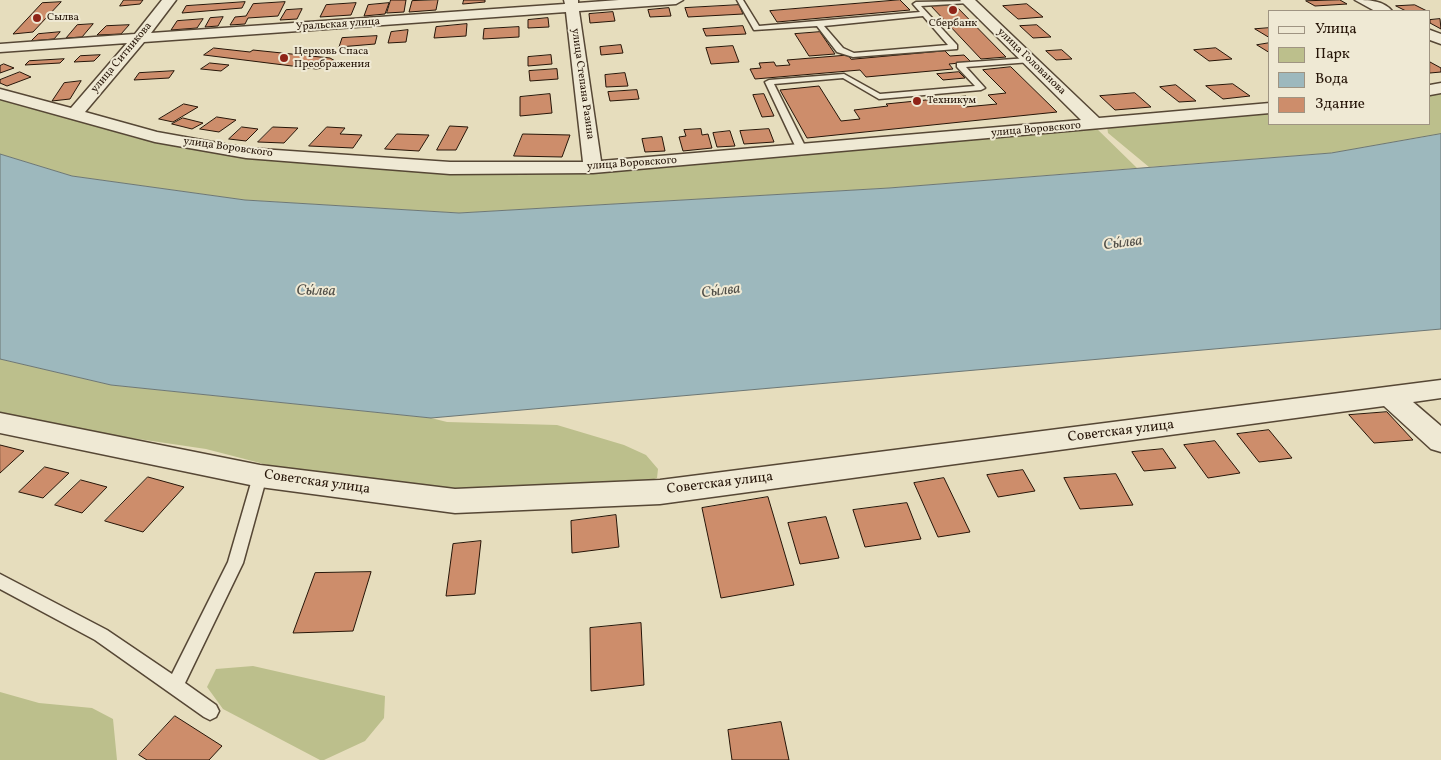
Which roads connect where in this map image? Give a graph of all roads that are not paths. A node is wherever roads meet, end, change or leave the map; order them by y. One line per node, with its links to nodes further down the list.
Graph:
1 (169, 0): 10 (street, улица Ситникова)
2 (676, 0): 6 (street, Уральская улица)
3 (740, 0): 9 (lane)
4 (1362, 0): 7 (street)
5 (968, 1): 8 (lane); 12 (street, улица Голованова)
6 (572, 4): 10 (street, Уральская улица); 18 (street, улица Степана Разина)
7 (1383, 10)
8 (925, 14): 9 (lane); 9 (lane)
9 (819, 24)
10 (138, 40): 11 (street, Уральская улица); 15 (street, улица Ситникова)
11 (0, 48)
12 (1028, 60): 16 (street, улица Голованова); 17 (lane)
13 (0, 94): 15 (street, улица Воровского)
14 (1268, 108): 16 (street, улица Воровского)
15 (74, 115): 18 (street, улица Воровского)
16 (1095, 124): 17 (street, улица Воровского)
17 (802, 150): 18 (street, улица Воровского)
18 (593, 167)
19 (1441, 388): 20 (street, Советская улица)
20 (1391, 397): 22 (street); 23 (street, Советская улица)
21 (0, 423): 23 (street, Советская улица)
22 (1441, 442)
23 (260, 476): 25 (lane)
24 (0, 580): 25 (lane)
25 (175, 686): 26 (lane)
26 (210, 711)

